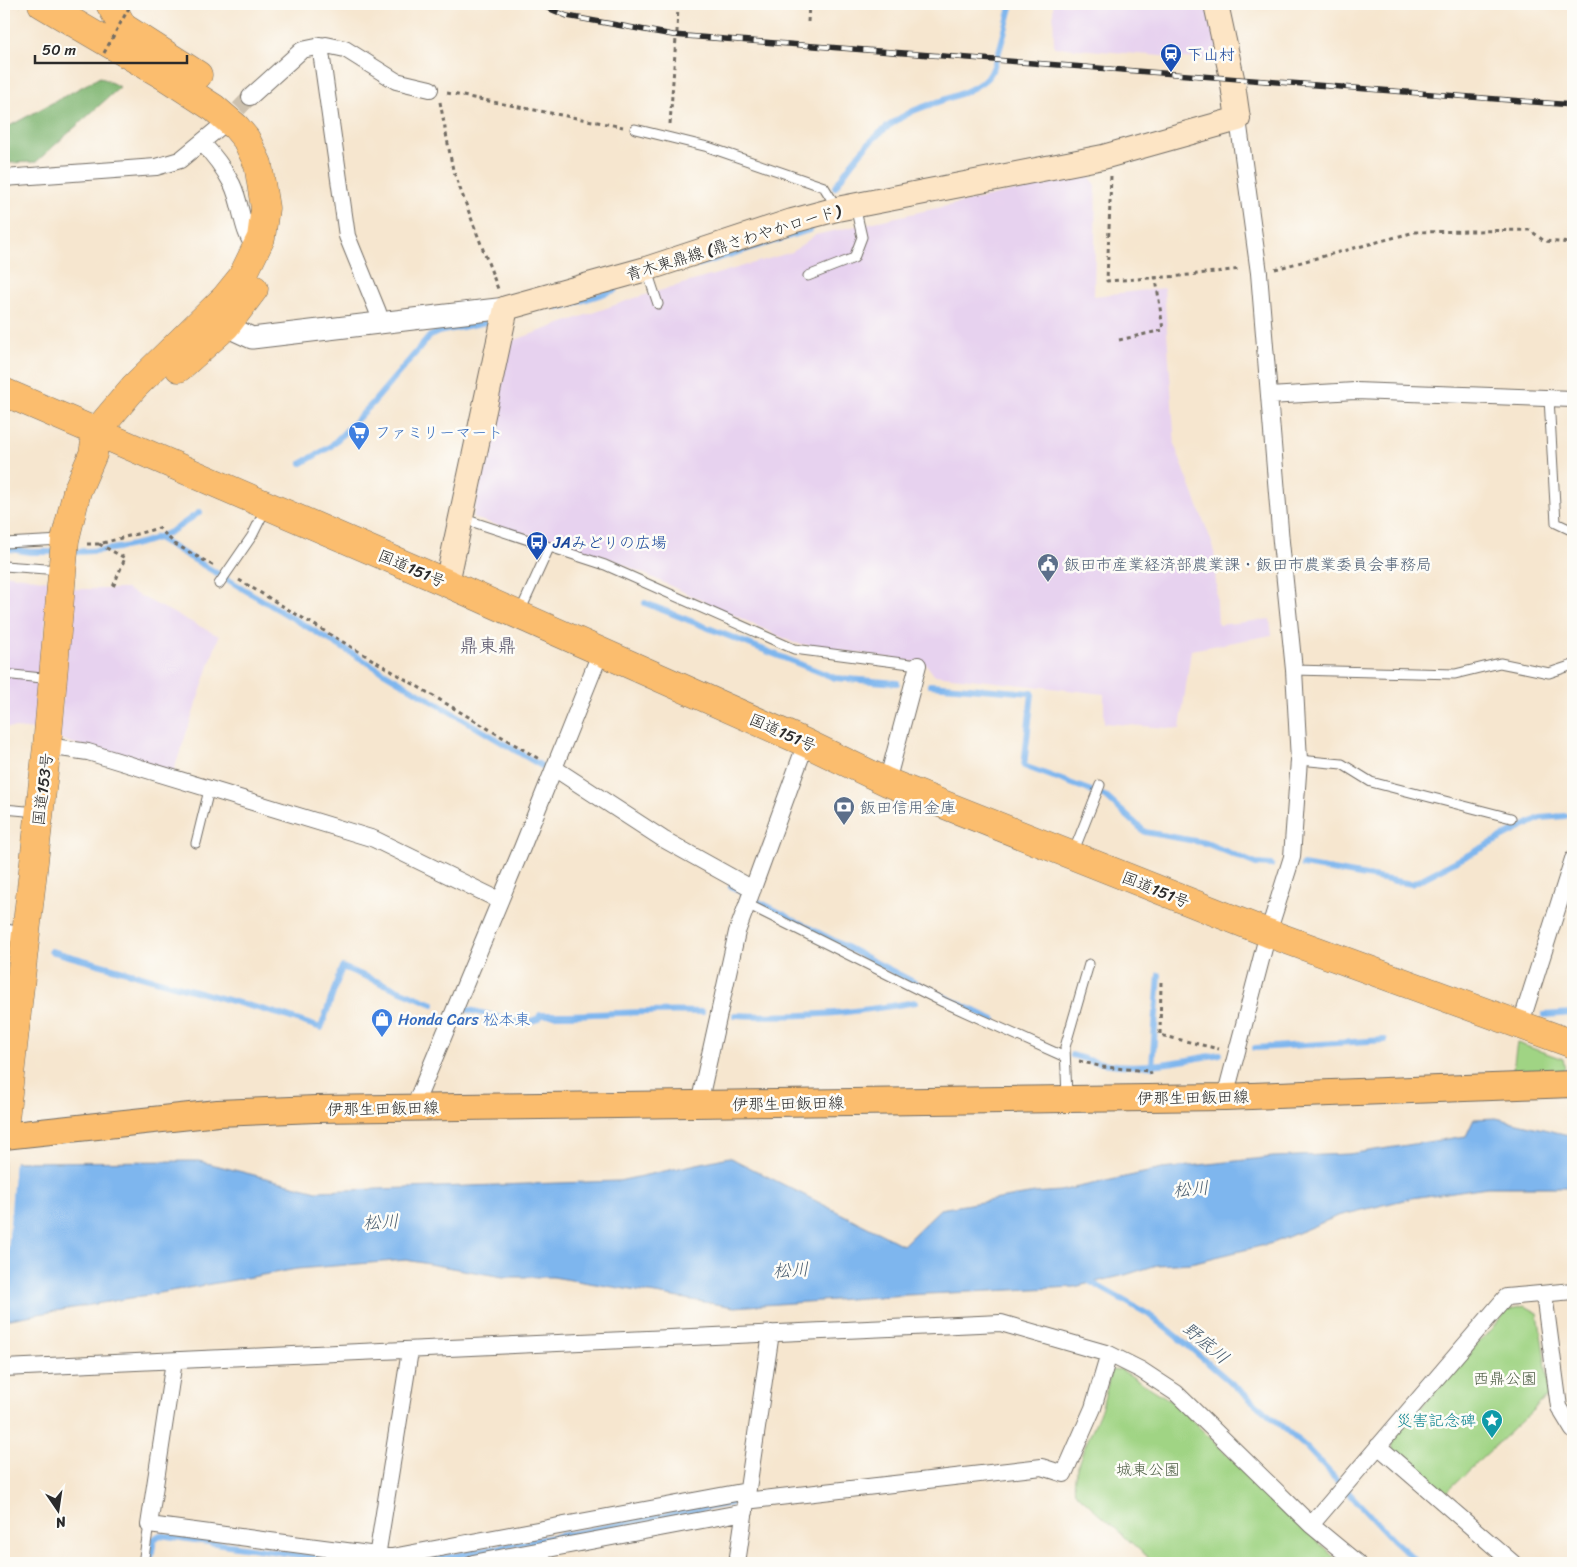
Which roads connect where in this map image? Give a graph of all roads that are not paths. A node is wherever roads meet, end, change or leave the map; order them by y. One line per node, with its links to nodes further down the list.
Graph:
1 (42, 4): 13 (highway)
2 (110, 4): 19 (highway)
3 (1216, 4): 7 (main road)
4 (320, 45): 5 (street); 6 (street); 18 (street)
5 (434, 90)
6 (250, 97)
7 (1238, 119): 12 (main road, 青木東鼎線 (鼎さわやかロード)); 21 (street)
8 (220, 127): 10 (street)
9 (635, 129): 12 (lane)
10 (202, 143): 11 (street); 13 (street)
11 (4, 178)
12 (846, 207): 14 (main road, 青木東鼎線 (鼎さわやかロード)); 15 (lane)
13 (256, 250): 24 (highway)
14 (646, 268): 16 (lane); 17 (main road, 青木東鼎線 (鼎さわやかロード))
15 (808, 276)
16 (658, 304)
17 (506, 308): 18 (street); 26 (main road)
18 (378, 322): 19 (street)
19 (226, 326): 24 (highway)
20 (4, 392): 24 (highway, 国道151号)
21 (1269, 396): 22 (street); 38 (street)
22 (1549, 398): 23 (street); 27 (lane)
23 (1573, 399)
24 (101, 441): 25 (highway, 国道151号); 30 (highway, 国道153号)
25 (267, 505): 32 (highway, 国道151号); 33 (lane)
26 (460, 518): 29 (lane); 32 (main road)
27 (1573, 531)
28 (4, 543): 30 (lane)
29 (549, 548): 34 (lane); 36 (lane)
30 (67, 552): 31 (lane); 40 (highway, 国道153号)
31 (4, 566)
32 (447, 583): 34 (highway, 国道151号)
33 (219, 584)
34 (519, 615): 35 (highway, 国道151号)
35 (601, 652): 41 (highway, 国道151号); 44 (street)
36 (918, 665): 45 (street)
37 (1573, 665): 38 (lane)
38 (1294, 670): 43 (street)
39 (4, 674): 40 (lane)
40 (53, 679): 42 (highway, 国道153号)
41 (806, 742): 45 (highway, 国道151号); 54 (street)
42 (47, 746): 47 (street); 49 (highway, 国道153号)
43 (1300, 760): 50 (lane); 56 (street)
44 (554, 768): 54 (street); 55 (street)
45 (888, 782): 52 (highway, 国道151号)
46 (1100, 785): 52 (lane)
47 (209, 790): 51 (lane); 55 (street)
48 (4, 809): 49 (lane)
49 (40, 812): 57 (highway, 国道153号)
50 (1510, 818)
51 (196, 843)
52 (1072, 855): 56 (highway, 国道151号)
53 (1573, 859): 59 (street)
54 (750, 897): 61 (lane); 65 (street)
55 (499, 900): 66 (street)
56 (1268, 933): 59 (highway, 国道151号); 63 (street)
57 (14, 934): 67 (highway, 国道153号)
58 (1089, 964): 61 (lane)
59 (1521, 1023): 60 (highway, 国道151号)
60 (1573, 1044)
61 (1065, 1057): 64 (lane)
62 (1573, 1084): 63 (main road, 伊那生田飯田線)
63 (1225, 1097): 64 (main road, 伊那生田飯田線)
64 (1067, 1098): 65 (main road, 伊那生田飯田線)
65 (699, 1104): 66 (main road, 伊那生田飯田線)
66 (414, 1107): 68 (main road, 伊那生田飯田線)
67 (4, 1128)
68 (4, 1136)
69 (1573, 1291): 70 (street)
70 (1544, 1294): 76 (street); 77 (street)
71 (771, 1334): 72 (street); 73 (street); 78 (street)
72 (410, 1350): 74 (street); 81 (street)
73 (1109, 1354): 78 (street); 80 (street)
74 (174, 1362): 75 (street); 79 (street)
75 (4, 1368)
76 (1573, 1430)
77 (1374, 1451): 80 (street); 86 (street)
78 (746, 1501): 81 (street); 83 (street); 84 (street)
79 (149, 1525): 81 (street); 82 (lane)
80 (1311, 1525): 85 (street)
81 (376, 1560)
82 (142, 1563)
83 (473, 1563)
84 (737, 1563)
85 (1357, 1563)
86 (1513, 1563)

